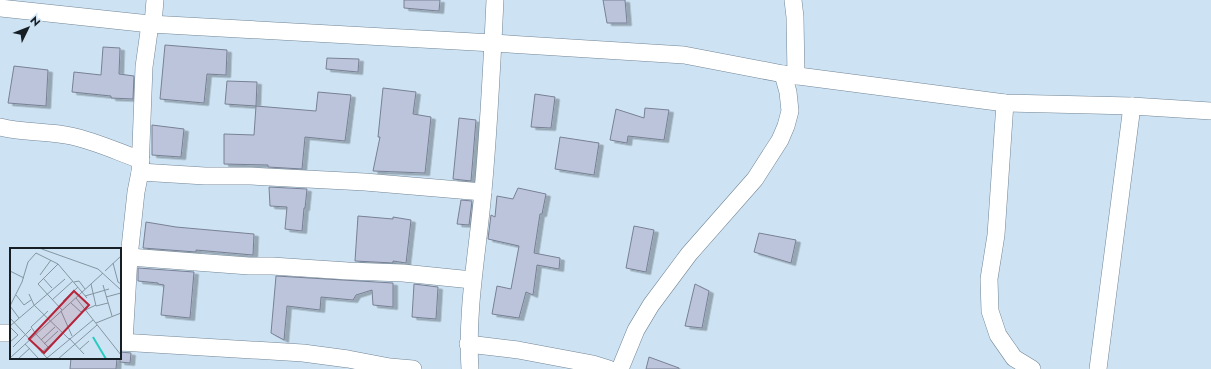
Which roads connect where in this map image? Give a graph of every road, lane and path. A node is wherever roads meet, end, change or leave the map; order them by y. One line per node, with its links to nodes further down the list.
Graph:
1 (155, 0): 5 (street)
2 (495, 0): 6 (street)
3 (793, 0): 7 (street)
4 (0, 8): 5 (street)
5 (152, 24): 6 (street); 12 (street)
6 (493, 43): 7 (street); 13 (street)
7 (789, 75): 8 (street); 21 (street)
8 (1005, 103): 9 (street); 22 (street)
9 (1132, 106): 10 (street); 23 (street)
10 (1211, 112)
11 (0, 127): 12 (street)
12 (141, 166): 13 (street); 14 (street)
13 (483, 192): 15 (street)
14 (129, 257): 15 (street); 16 (street)
15 (472, 280): 17 (street)
16 (122, 342): 18 (street)
17 (468, 344): 19 (street); 20 (street)
18 (413, 369)
19 (470, 369)
20 (609, 369)
21 (620, 369)
22 (1032, 369)
23 (1098, 369)

